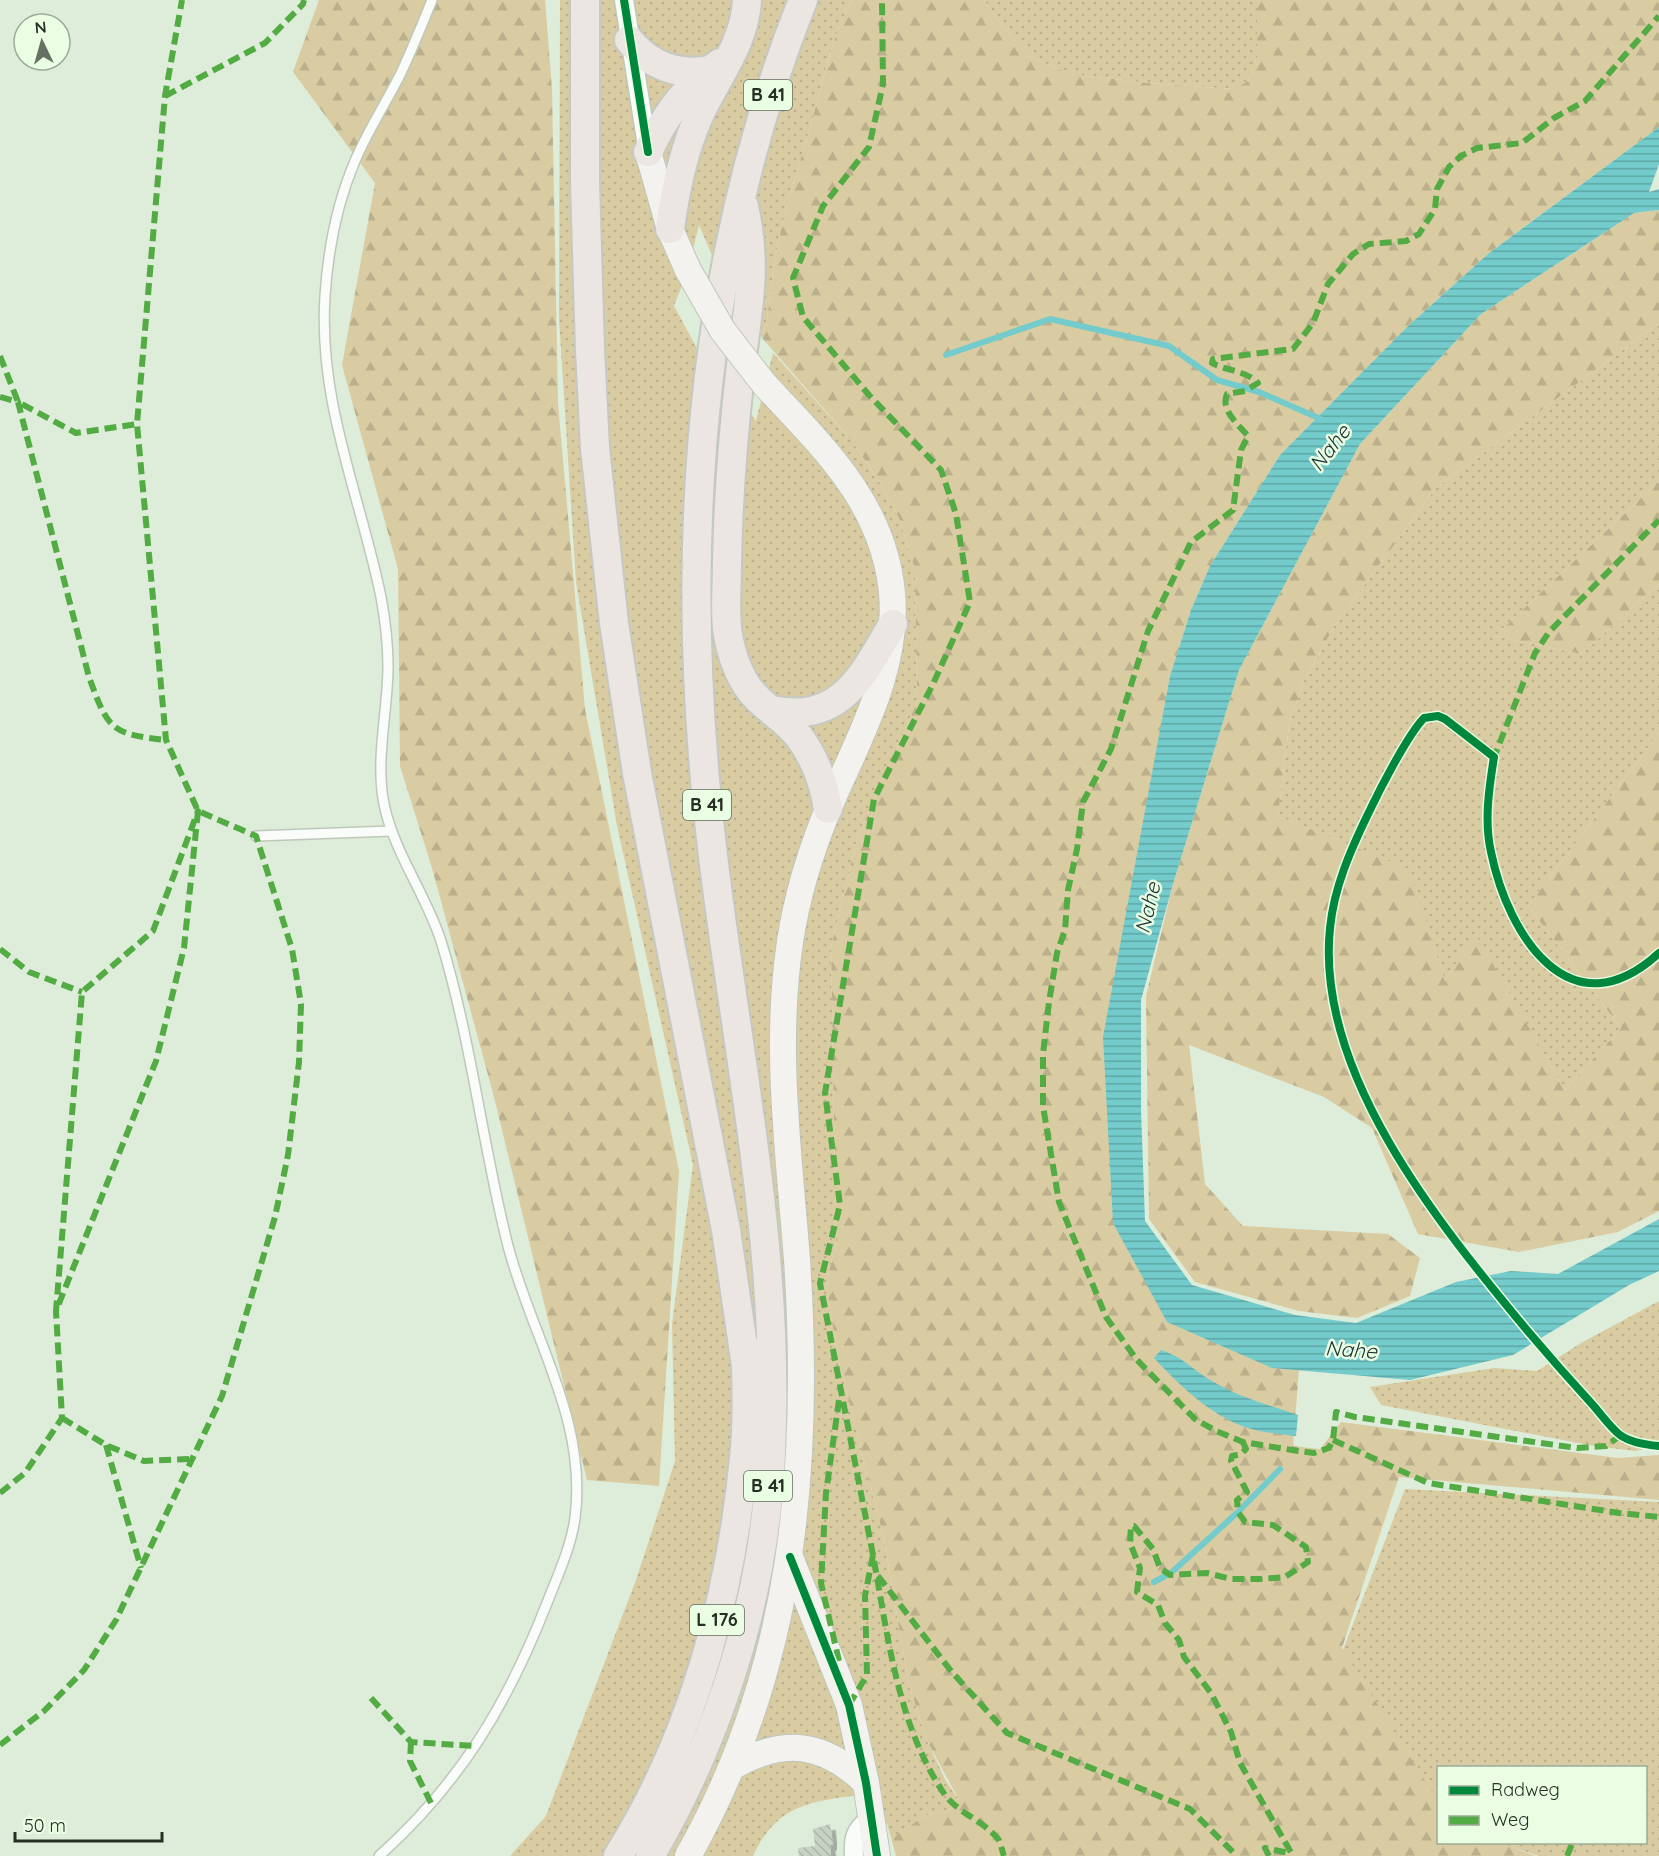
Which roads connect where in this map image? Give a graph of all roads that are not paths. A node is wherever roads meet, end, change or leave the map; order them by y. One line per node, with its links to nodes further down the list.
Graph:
1 (432, 0): 14 (lane)
2 (585, 0): 17 (main road)
3 (624, 0): 6 (street)
4 (747, 0): 7 (main road)
5 (803, 0): 9 (main road, B 41)
6 (628, 40): 7 (main road); 8 (street)
7 (721, 62): 8 (main road); 10 (main road)
8 (648, 152): 10 (main road)
9 (741, 193): 12 (main road); 16 (main road, B 41)
10 (670, 229): 11 (main road, bridge)
11 (893, 624): 12 (main road); 13 (main road)
12 (771, 710): 13 (main road)
13 (828, 809): 18 (main road)
14 (391, 831): 15 (lane); 22 (lane)
15 (256, 836)
16 (746, 1095): 17 (main road, L 176); 24 (main road, B 41)
17 (746, 1366): 23 (main road, L 176)
18 (790, 1557): 19 (main road); 20 (main road)
19 (732, 1767): 20 (main road); 25 (main road)
20 (866, 1783): 21 (main road)
21 (870, 1819): 26 (street); 27 (main road)
22 (379, 1856)
23 (618, 1856)
24 (650, 1856)
25 (688, 1856)
26 (854, 1856)
27 (878, 1856)

